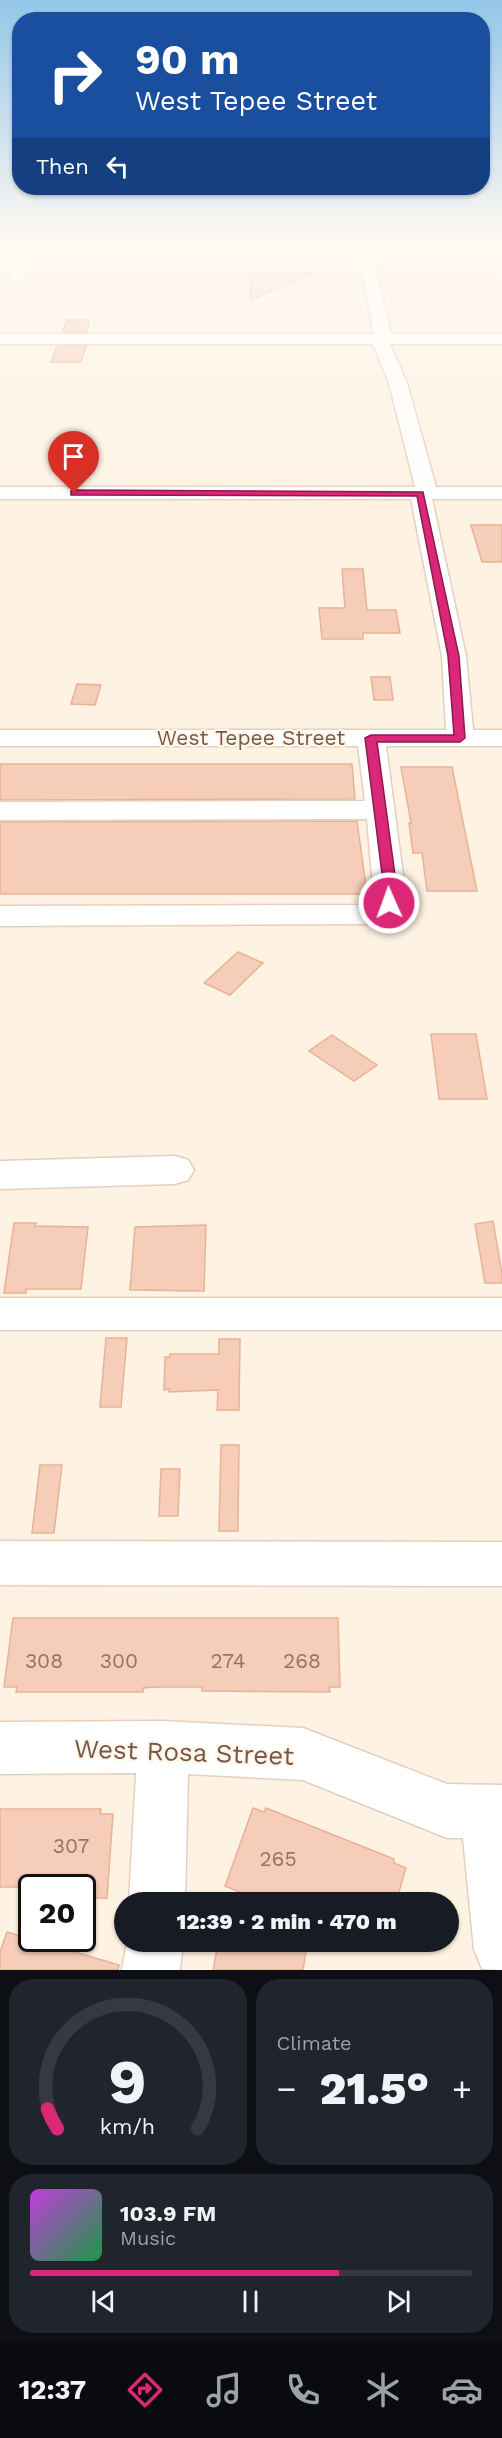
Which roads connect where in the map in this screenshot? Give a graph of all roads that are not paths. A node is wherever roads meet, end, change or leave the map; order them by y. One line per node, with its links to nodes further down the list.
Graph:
1 (380, 334): 3 (street)
2 (0, 339): 3 (street)
3 (381, 339): 4 (street); 6 (street)
4 (502, 339)
5 (0, 493): 6 (street)
6 (423, 493): 7 (street); 10 (street)
7 (502, 493)
8 (0, 738): 9 (street, West Tepee Street)
9 (371, 738): 10 (street, West Tepee Street); 12 (street)
10 (460, 738): 11 (street, West Tepee Street)
11 (502, 738)
12 (380, 810): 13 (street); 14 (street)
13 (0, 811)
14 (0, 916)
15 (175, 1170): 16 (street)
16 (0, 1175)
17 (0, 1314): 18 (street)
18 (502, 1314)
19 (0, 1563): 20 (street)
20 (502, 1564)
21 (163, 1747): 22 (street, West Rosa Street); 23 (street, West Rosa Street); 24 (street)
22 (0, 1748)
23 (495, 1812): 25 (street)
24 (157, 1892)
25 (502, 1949)
26 (153, 1952): 27 (street)
27 (151, 1970)

